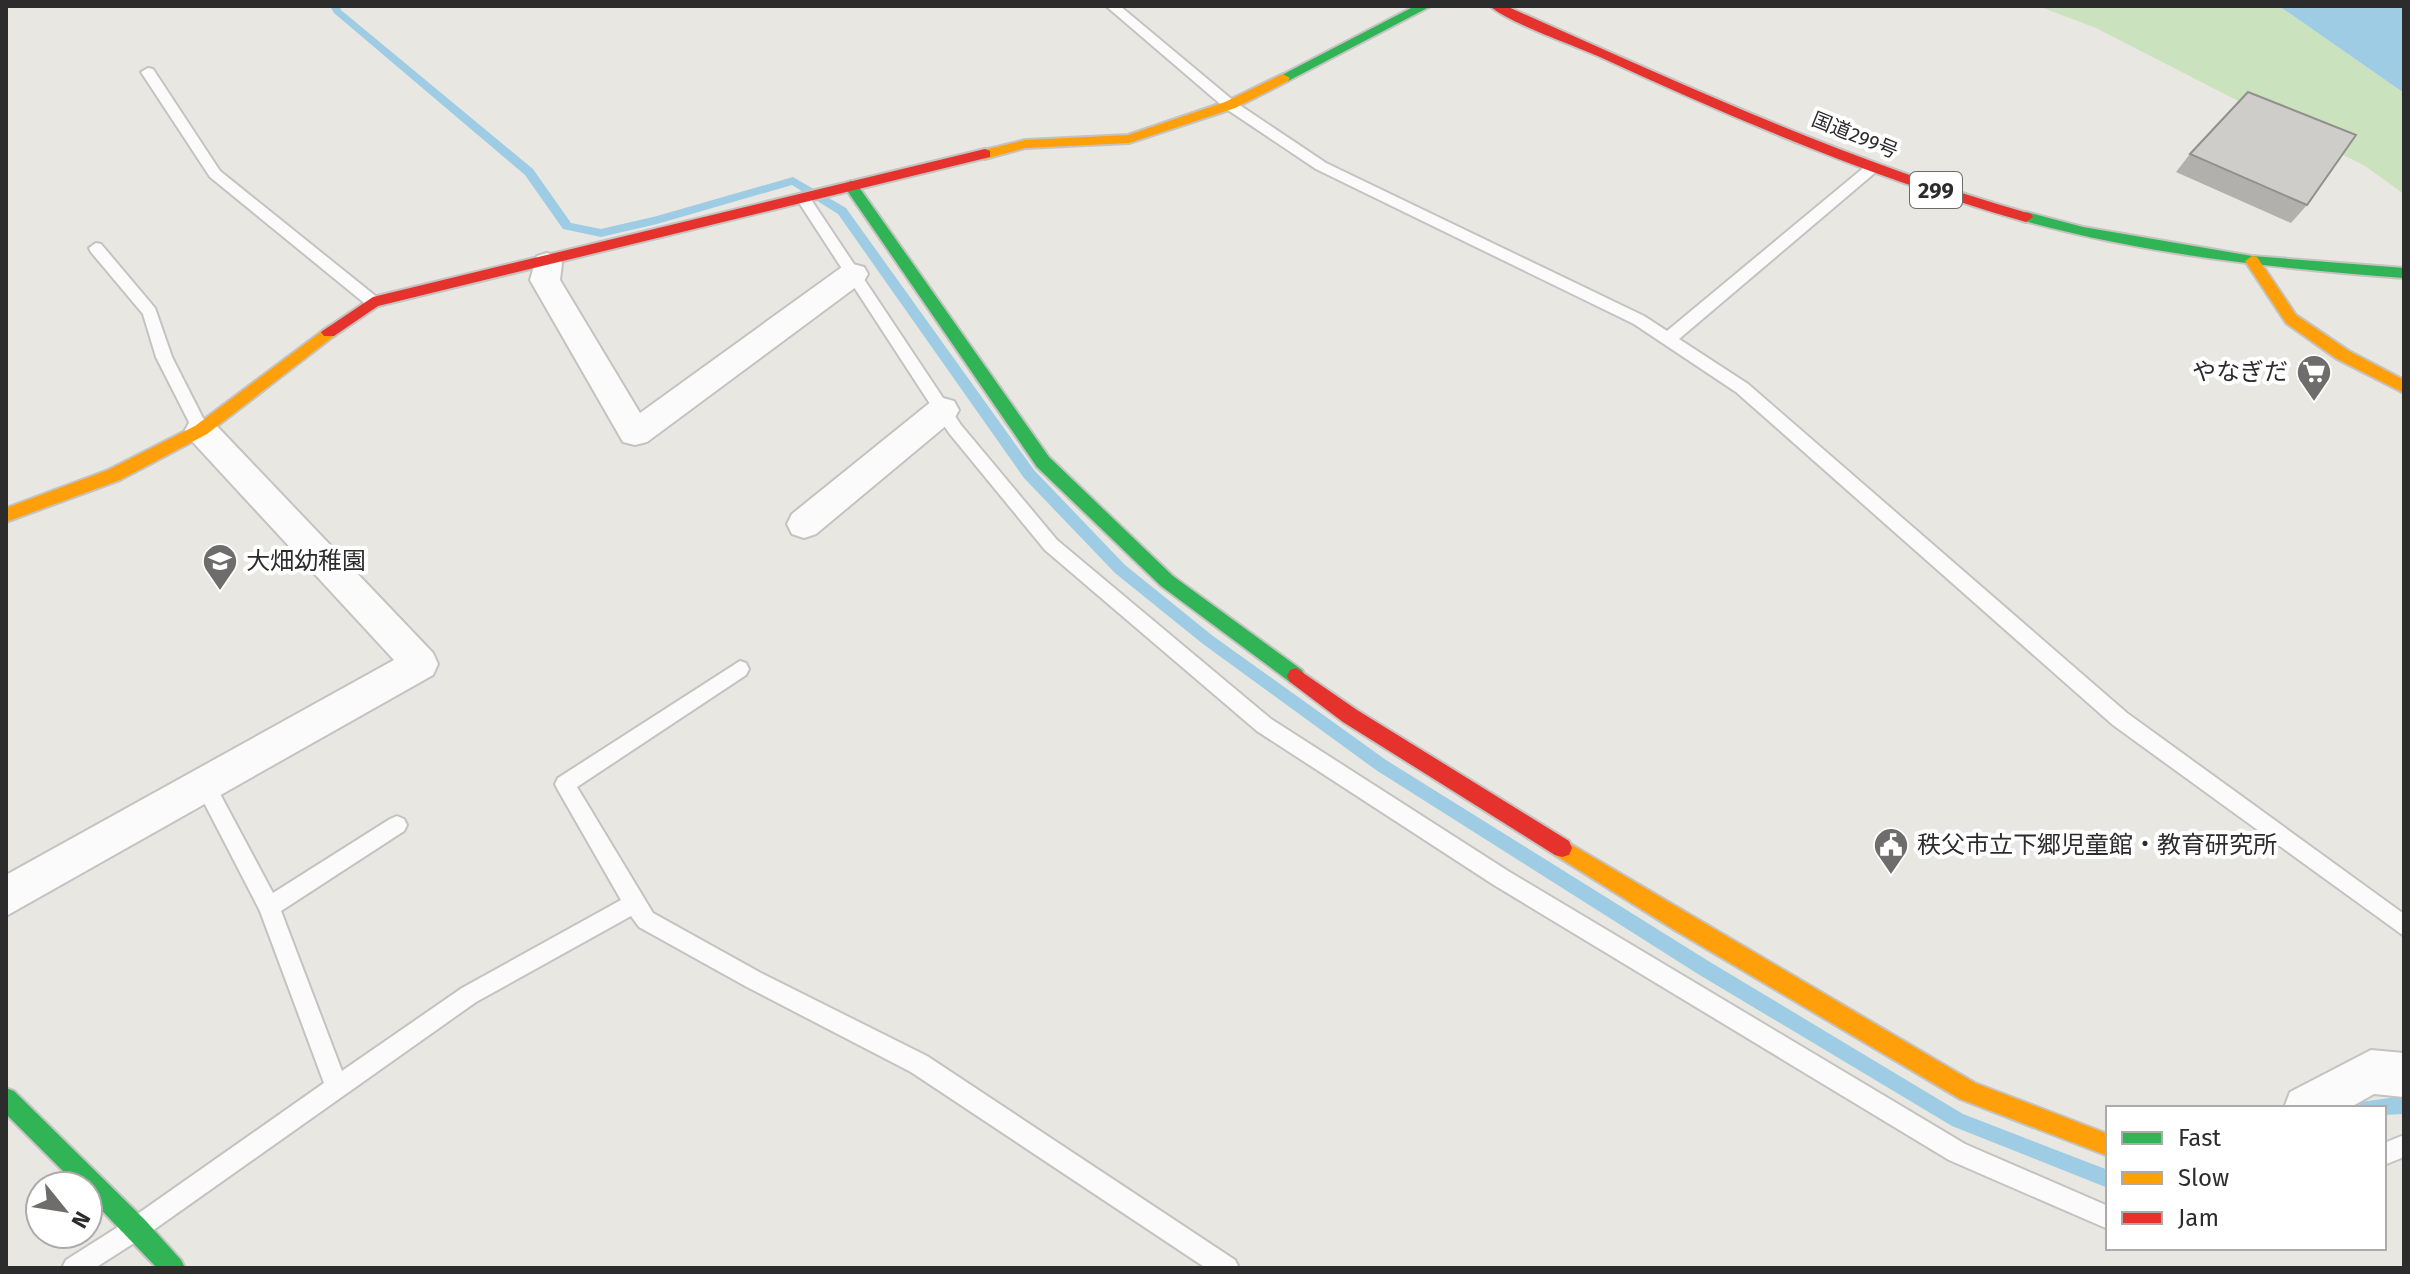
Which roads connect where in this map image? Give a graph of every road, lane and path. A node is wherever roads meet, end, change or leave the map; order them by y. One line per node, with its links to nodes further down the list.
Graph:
1 (1112, 6): 5 (lane)
2 (1425, 6): 5 (main road)
3 (1496, 6): 6 (main road, 国道299号 / 299)
4 (148, 72): 14 (lane)
5 (1230, 105): 7 (main road); 15 (lane)
6 (1872, 168): 10 (main road, 国道299号 / 299); 15 (lane)
7 (851, 186): 8 (main road); 32 (main road)
8 (803, 198): 11 (main road); 13 (lane)
9 (96, 248): 18 (lane)
10 (2252, 261): 12 (main road, 国道299号 / 299); 16 (main road)
11 (547, 263): 13 (street); 14 (main road)
12 (2404, 273)
13 (853, 274): 17 (lane)
14 (373, 302): 18 (main road)
15 (1668, 339): 27 (lane)
16 (2404, 387)
17 (943, 410): 20 (street); 33 (lane)
18 (201, 430): 19 (main road); 22 (street)
19 (6, 515)
20 (804, 524)
21 (740, 669): 25 (lane)
22 (204, 783): 24 (street); 26 (lane)
23 (397, 825): 26 (lane)
24 (6, 897)
25 (634, 904): 29 (lane); 37 (lane)
26 (269, 907): 29 (lane)
27 (2404, 926)
28 (2404, 1075): 31 (street)
29 (337, 1088): 34 (lane)
30 (6, 1099): 34 (main road)
31 (2310, 1106)
32 (2106, 1144)
33 (2106, 1217)
34 (137, 1228): 35 (lane); 36 (main road)
35 (74, 1268)
36 (173, 1268)
37 (1227, 1268)

